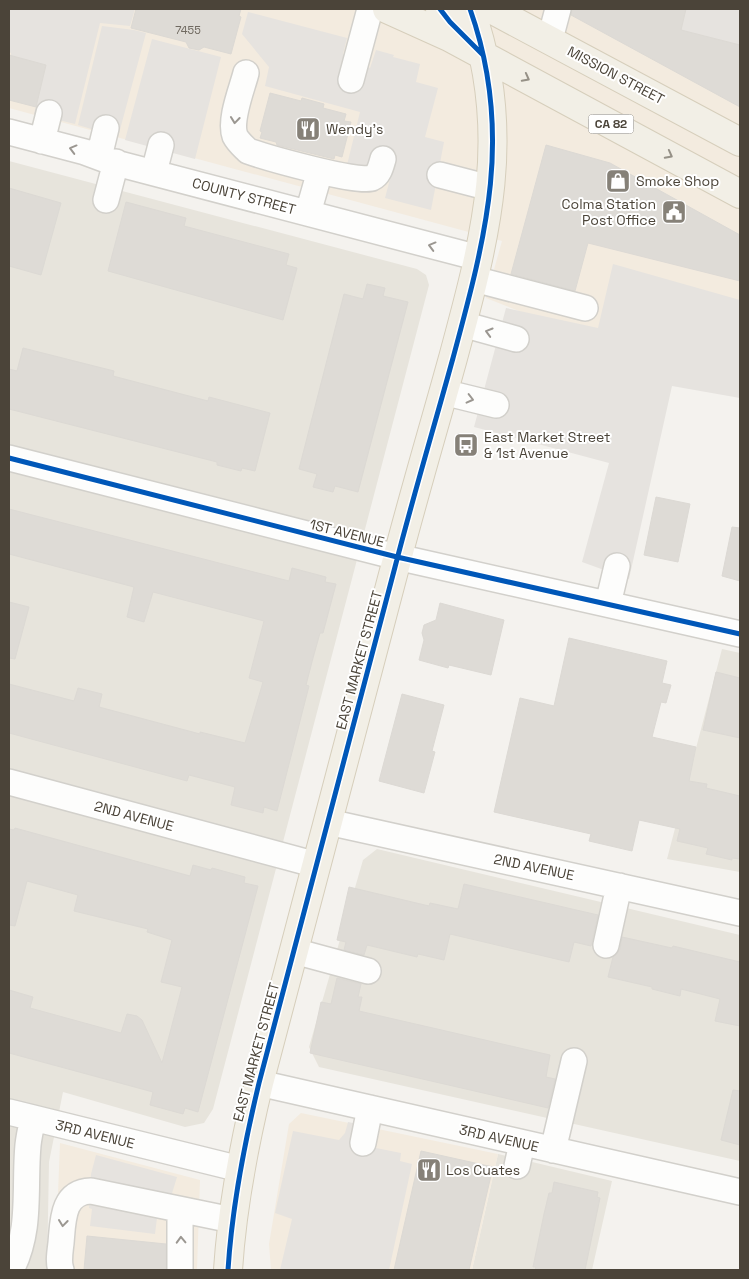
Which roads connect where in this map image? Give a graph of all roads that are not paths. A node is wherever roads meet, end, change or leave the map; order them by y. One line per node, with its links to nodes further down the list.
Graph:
1 (440, 9): 7 (main road)
2 (470, 9): 7 (main road, EAST MARKET STREET)
3 (491, 9): 6 (main road, MISSION STREET)
4 (558, 9): 6 (street)
5 (384, 10): 7 (main road, CA 82); 9 (street)
6 (550, 40): 14 (main road, MISSION STREET)
7 (483, 55): 21 (main road, EAST MARKET STREET); 22 (main road, CA 82, one-way to 22)
8 (246, 73): 18 (street, one-way to 18)
9 (351, 80)
10 (49, 113): 13 (street)
11 (106, 128): 17 (street)
12 (9, 132): 13 (street, COUNTY STREET)
13 (42, 141): 17 (street, COUNTY STREET, one-way to 13)
14 (740, 142)
15 (161, 144): 19 (street)
16 (383, 159): 18 (street)
17 (107, 160): 19 (street, COUNTY STREET); 23 (street)
18 (320, 171): 24 (street)
19 (154, 172): 24 (street, COUNTY STREET)
20 (440, 175): 21 (street)
21 (490, 188): 25 (main road, EAST MARKET STREET)
22 (740, 194)
23 (106, 200)
24 (308, 213): 25 (street, COUNTY STREET, one-way to 24)
25 (477, 269): 26 (street, COUNTY STREET); 27 (main road, EAST MARKET STREET)
26 (585, 308)
27 (462, 324): 28 (street, one-way to 27); 29 (main road, EAST MARKET STREET)
28 (516, 339)
29 (444, 392): 30 (street, one-way to 30); 32 (main road, EAST MARKET STREET)
30 (496, 405)
31 (9, 458): 32 (street, 1ST AVENUE)
32 (397, 557): 34 (street, 1ST AVENUE); 37 (main road, EAST MARKET STREET)
33 (617, 566): 34 (street)
34 (608, 604): 35 (street, 1ST AVENUE)
35 (740, 634)
36 (9, 782): 38 (street, 2ND AVENUE)
37 (328, 822): 38 (main road, EAST MARKET STREET); 39 (street, 2ND AVENUE)
38 (317, 865): 42 (main road, EAST MARKET STREET)
39 (620, 886): 40 (street, 2ND AVENUE); 41 (street)
40 (740, 913)
41 (606, 944)
42 (294, 951): 43 (street); 45 (main road, EAST MARKET STREET)
43 (368, 971)
44 (574, 1061): 50 (street)
45 (259, 1083): 46 (street, 3RD AVENUE); 51 (main road, EAST MARKET STREET)
46 (370, 1108): 49 (street); 50 (street, 3RD AVENUE)
47 (9, 1112): 48 (street, 3RD AVENUE)
48 (33, 1118): 51 (street, 3RD AVENUE); 55 (street)
49 (363, 1143)
50 (553, 1150): 52 (street, 3RD AVENUE)
51 (240, 1170): 54 (main road, EAST MARKET STREET)
52 (740, 1192)
53 (180, 1210): 54 (street); 56 (street, one-way to 56); 57 (street, one-way to 53)
54 (232, 1220): 58 (main road, EAST MARKET STREET)
55 (12, 1270)
56 (61, 1270)
57 (180, 1270)
58 (228, 1270)

